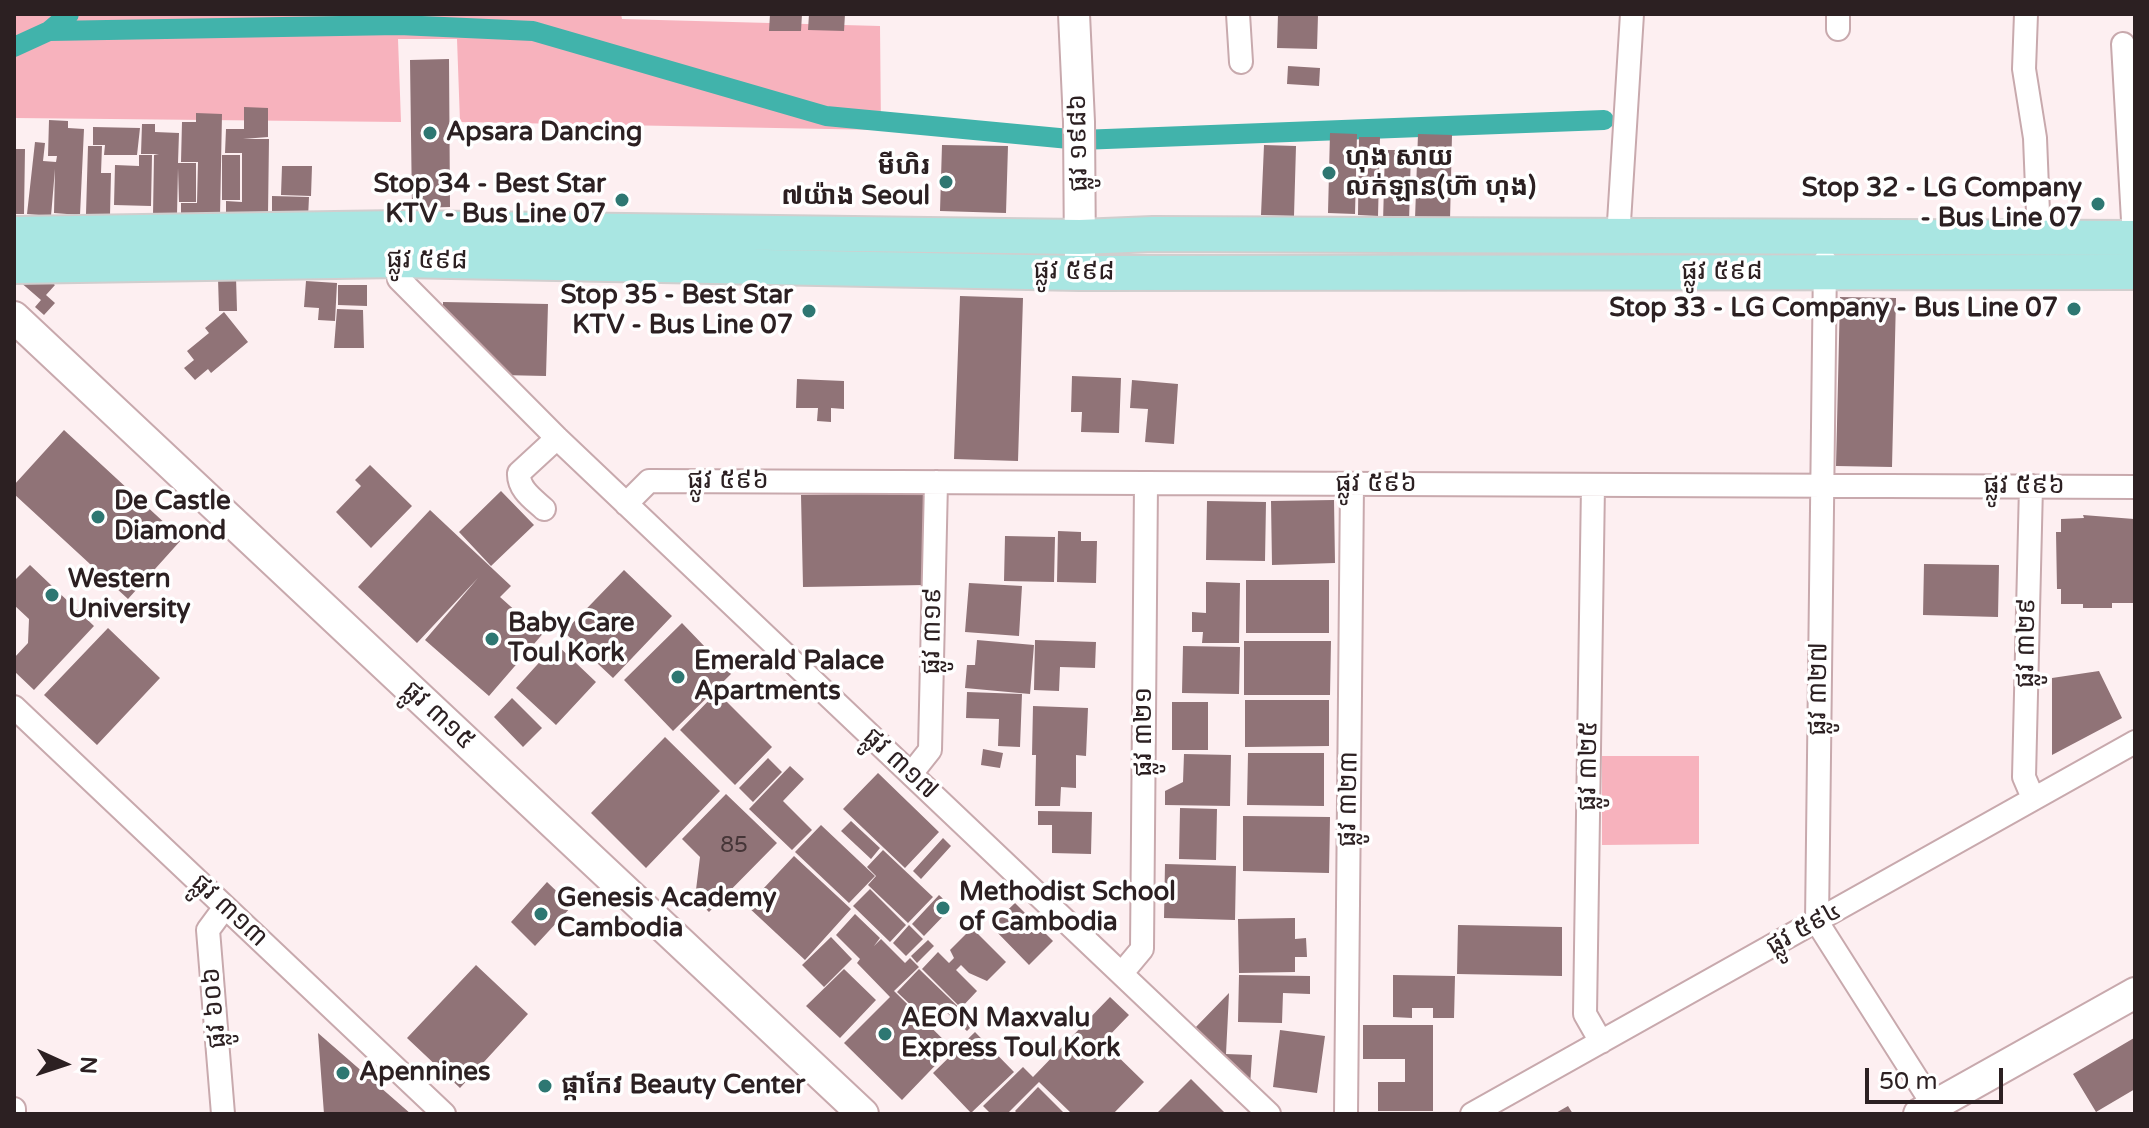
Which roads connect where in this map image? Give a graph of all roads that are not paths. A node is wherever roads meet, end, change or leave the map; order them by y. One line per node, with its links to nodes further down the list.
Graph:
1 (1074, 14): 9 (street, ផ្លូវ ១៩៨៦)
2 (1238, 14): 6 (street)
3 (1632, 14): 10 (street)
4 (2026, 14): 11 (street)
5 (2123, 44): 12 (street)
6 (1241, 62)
7 (14, 234): 13 (main road, ផ្លូវ ៥៩៨)
8 (879, 234): 9 (main road, ផ្លូវ ៥៩៨); 13 (main road, ផ្លូវ ៥៩៨); 16 (main road)
9 (1080, 237): 10 (main road, ផ្លូវ ៥៩៨); 18 (street, ផ្លូវ ១៩៨៦)
10 (1618, 238): 14 (main road, ផ្លូវ ៥៩៨)
11 (2039, 238): 12 (main road, ផ្លូវ ៥៩៨); 14 (main road, ផ្លូវ ៥៩៨)
12 (2135, 238)
13 (399, 244): 15 (main road, ផ្លូវ ៥៩៨); 16 (main road, ផ្លូវ ៥៩៨); 20 (street, ផ្លូវ ៣១៧)
14 (1825, 255): 17 (main road, ផ្លូវ ៥៩៨); 18 (main road, ផ្លូវ ៥៩៨); 25 (street, ផ្លូវ ៣២៧)
15 (14, 266)
16 (876, 269): 18 (main road, ផ្លូវ ៥៩៨)
17 (2135, 272)
18 (1080, 273)
19 (14, 317): 42 (street, ផ្លូវ ៣១៥)
20 (557, 438): 28 (street, ផ្លូវ ៣១៧); 29 (street)
21 (936, 482): 22 (street, ផ្លូវ ៥៩៦); 28 (street, ផ្លូវ ៥៩៦); 32 (street, ផ្លូវ ៣១៩)
22 (1146, 483): 23 (street, ផ្លូវ ៥៩៦); 36 (street, ផ្លូវ ៣២១)
23 (1352, 484): 24 (street, ផ្លូវ ៥៩៦); 44 (street, ផ្លូវ ៣២៣)
24 (1593, 485): 25 (street, ផ្លូវ ៥៩៦); 38 (street, ផ្លូវ ៣២៥)
25 (1821, 485): 26 (street, ផ្លូវ ៥៩៦); 35 (street, ផ្លូវ ៣២៧)
26 (2031, 486): 27 (street, ផ្លូវ ៥៩៦); 33 (street, ផ្លូវ ៣២៩)
27 (2135, 487)
28 (626, 504): 32 (street, ផ្លូវ ៣១៧)
29 (544, 509)
30 (14, 707): 34 (street, ផ្លូវ ៣១៣)
31 (2135, 742): 33 (street, ផ្លូវ ៥៩៤)
32 (911, 774): 36 (street, ផ្លូវ ៣១៧)
33 (2033, 798): 35 (street, ផ្លូវ ៥៩៤)
34 (225, 907): 40 (street, ផ្លូវ ៦០៦); 41 (street, ផ្លូវ ៣១៣)
35 (1817, 922): 38 (street, ផ្លូវ ៥៩៤); 39 (street)
36 (1122, 973): 43 (street, ផ្លូវ ៣១៧)
37 (2132, 1002): 39 (street)
38 (1601, 1042): 45 (street, ផ្លូវ ៥៩៤)
39 (1927, 1110)
40 (223, 1114)
41 (444, 1114)
42 (863, 1114)
43 (1269, 1114)
44 (1346, 1114)
45 (1472, 1114)

